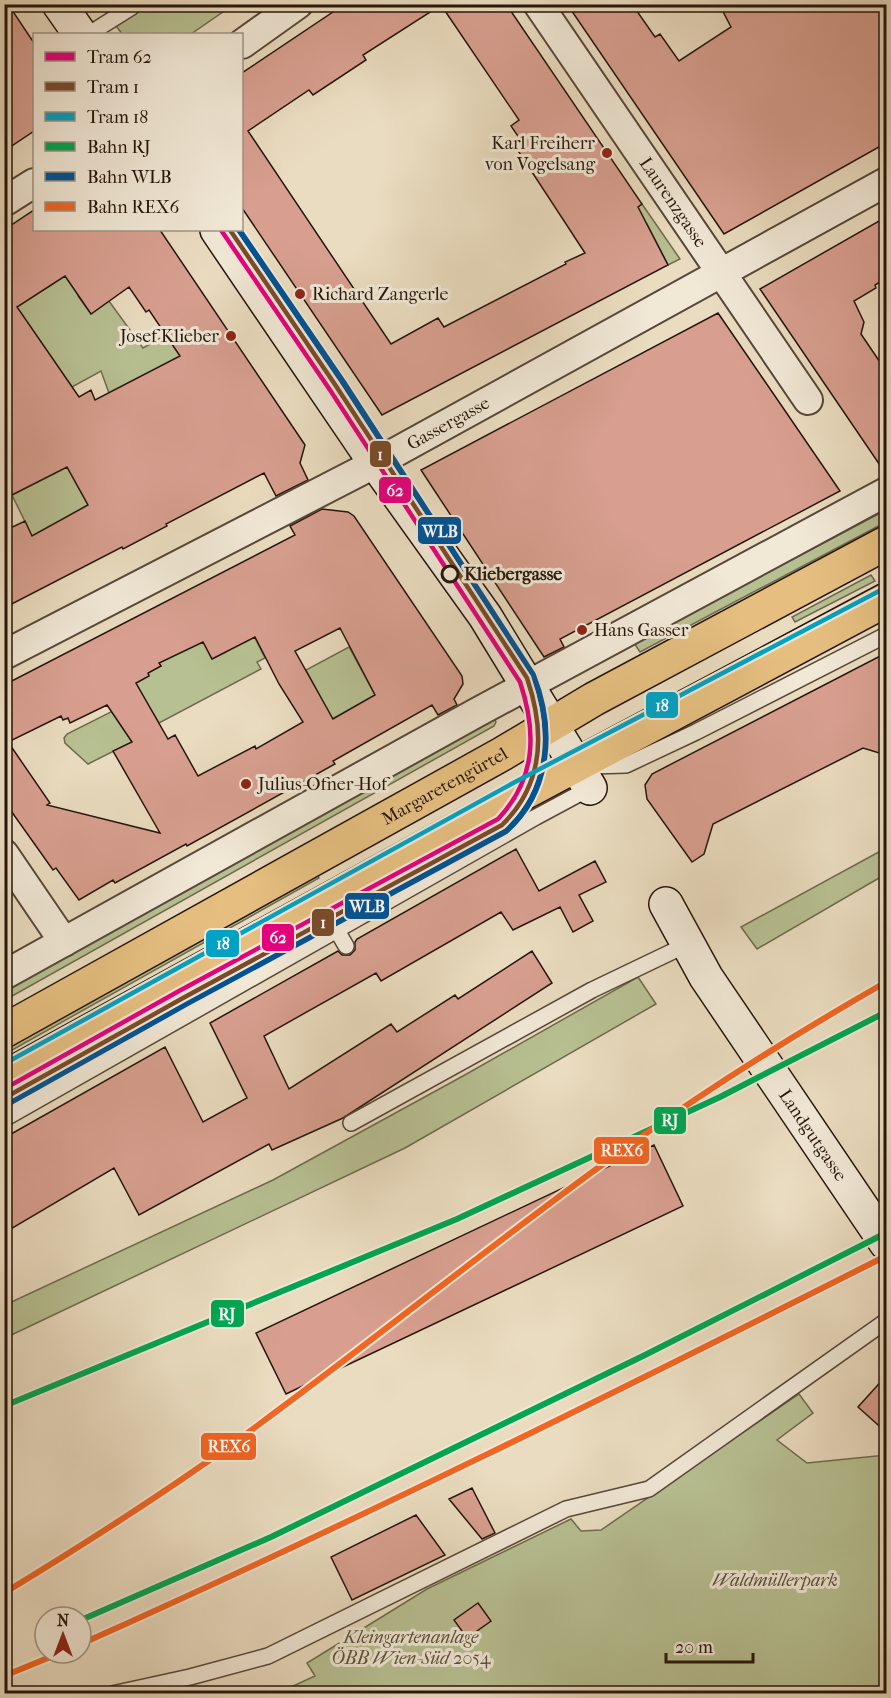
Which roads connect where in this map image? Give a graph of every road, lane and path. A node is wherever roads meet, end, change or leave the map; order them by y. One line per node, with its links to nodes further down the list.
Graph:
1 (59, 4): 5 (street)
2 (298, 4): 7 (street)
3 (538, 4): 12 (street, Laurenzgasse)
4 (132, 7): 6 (lane)
5 (79, 33)
6 (91, 33)
7 (243, 43)
8 (886, 182): 12 (street, Gassergasse)
9 (33, 184): 10 (street)
10 (4, 202)
11 (218, 231): 14 (street)
12 (721, 272): 13 (street, Laurenzgasse); 14 (street, Gassergasse)
13 (808, 400)
14 (376, 463): 19 (street, Gassergasse); 20 (street)
15 (886, 492): 20 (street)
16 (886, 543): 21 (main road, Margaretengürtel)
17 (886, 600): 22 (main road)
18 (886, 635): 22 (lane)
19 (4, 655)
20 (527, 686): 21 (street); 27 (street)
21 (550, 725): 22 (street); 31 (main road, Margaretengürtel)
22 (583, 777): 24 (main road); 26 (lane)
23 (4, 854): 27 (street)
24 (321, 903): 26 (lane); 32 (main road)
25 (666, 904): 28 (street, Landgutgasse)
26 (337, 931): 29 (lane); 33 (lane)
27 (64, 942): 30 (street)
28 (688, 944): 34 (lane); 35 (street, Landgutgasse)
29 (346, 946)
30 (4, 975)
31 (4, 1031)
32 (4, 1078)
33 (4, 1119)
34 (351, 1123)
35 (886, 1243)
36 (886, 1321): 37 (lane)
37 (112, 1694)

